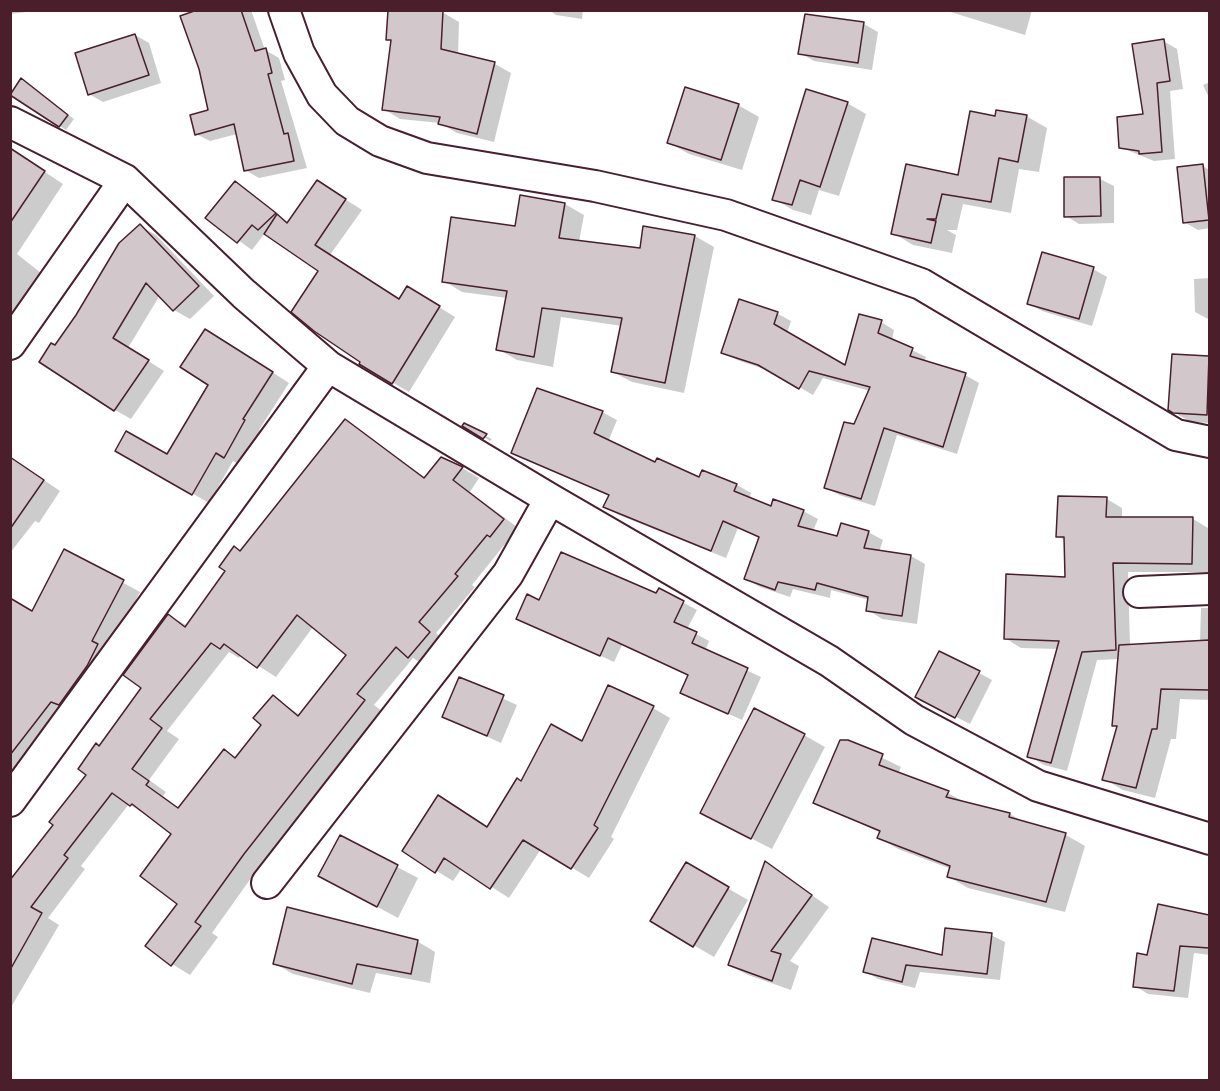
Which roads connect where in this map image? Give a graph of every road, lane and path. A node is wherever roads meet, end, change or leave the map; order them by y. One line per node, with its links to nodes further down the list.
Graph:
1 (284, 10): 6 (street)
2 (10, 122): 3 (street)
3 (126, 180): 4 (street); 5 (street)
4 (10, 344)
5 (328, 366): 7 (street); 10 (street)
6 (1209, 442)
7 (550, 499): 11 (street); 12 (street)
8 (1209, 589): 9 (street)
9 (1139, 592)
10 (10, 801)
11 (1209, 838)
12 (267, 883)

